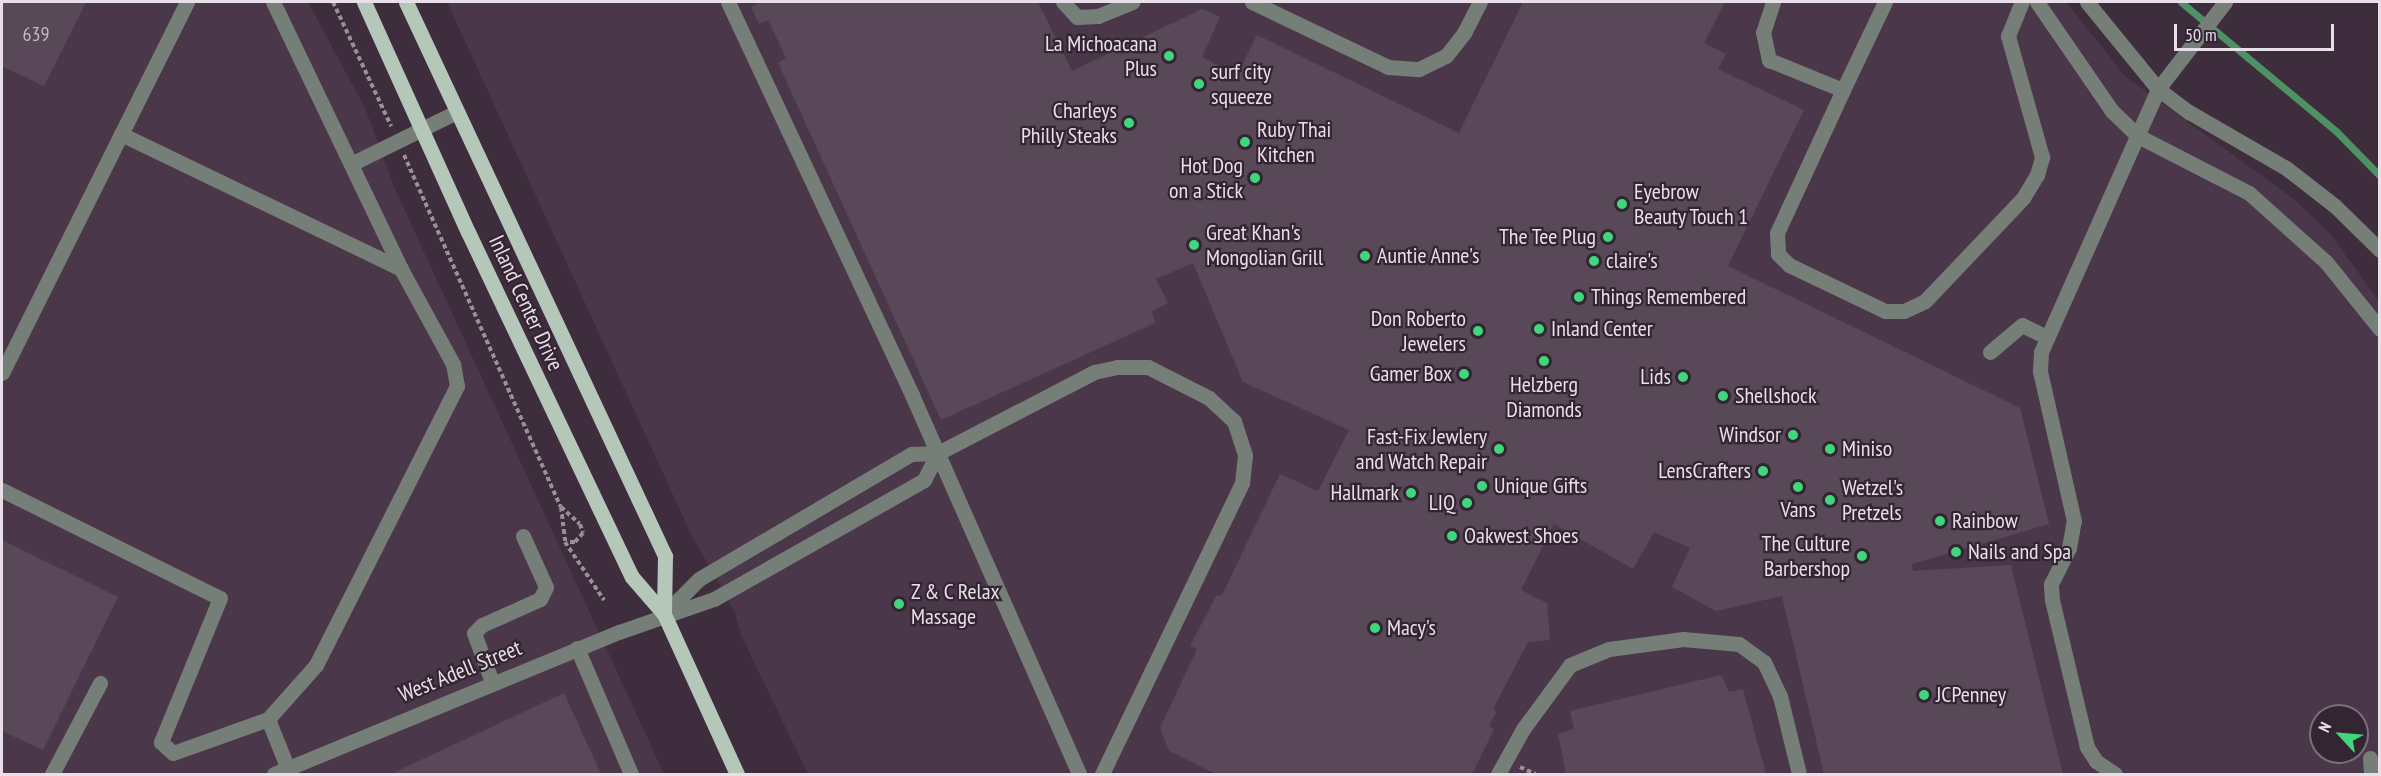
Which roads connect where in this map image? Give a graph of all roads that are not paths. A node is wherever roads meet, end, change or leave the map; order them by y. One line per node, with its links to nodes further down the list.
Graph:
1 (187, 2): 20 (street)
2 (273, 2): 22 (street)
3 (364, 2): 19 (main road, Inland Center Drive)
4 (406, 2): 18 (main road, Inland Center Drive)
5 (728, 2): 29 (street)
6 (1063, 2): 7 (street)
7 (1132, 2)
8 (1252, 2): 9 (street)
9 (1480, 2)
10 (1773, 2): 17 (street)
11 (1885, 2): 17 (street)
12 (2022, 2): 17 (street)
13 (2037, 2): 21 (street)
14 (2086, 2): 16 (street)
15 (2225, 2): 16 (street)
16 (2161, 84): 21 (street); 23 (street)
17 (1843, 90)
18 (456, 112): 19 (street); 32 (main road, Inland Center Drive)
19 (421, 128): 22 (street); 32 (main road, Inland Center Drive)
20 (121, 134): 24 (street); 28 (street)
21 (2138, 136): 25 (street); 26 (street)
22 (351, 164): 24 (street)
23 (2379, 249)
24 (401, 269): 36 (street)
25 (2379, 329)
26 (2046, 336): 27 (street); 46 (street)
27 (1990, 352)
28 (2, 373)
29 (938, 453): 32 (street); 32 (street, West Adell Street); 42 (street); 43 (street)
30 (2, 490): 36 (street)
31 (523, 536): 34 (street)
32 (664, 614): 33 (street, West Adell Street); 41 (main road, Inland Center Drive)
33 (577, 648): 34 (street, West Adell Street); 40 (street)
34 (492, 682): 38 (street, West Adell Street)
35 (100, 683): 39 (street)
36 (268, 718): 38 (street)
37 (2370, 758): 47 (street)
38 (284, 772)
39 (52, 774)
40 (631, 774)
41 (737, 774)
42 (1080, 774)
43 (1102, 774)
44 (1498, 774): 45 (street)
45 (1799, 774)
46 (2115, 774)
47 (2372, 774)

